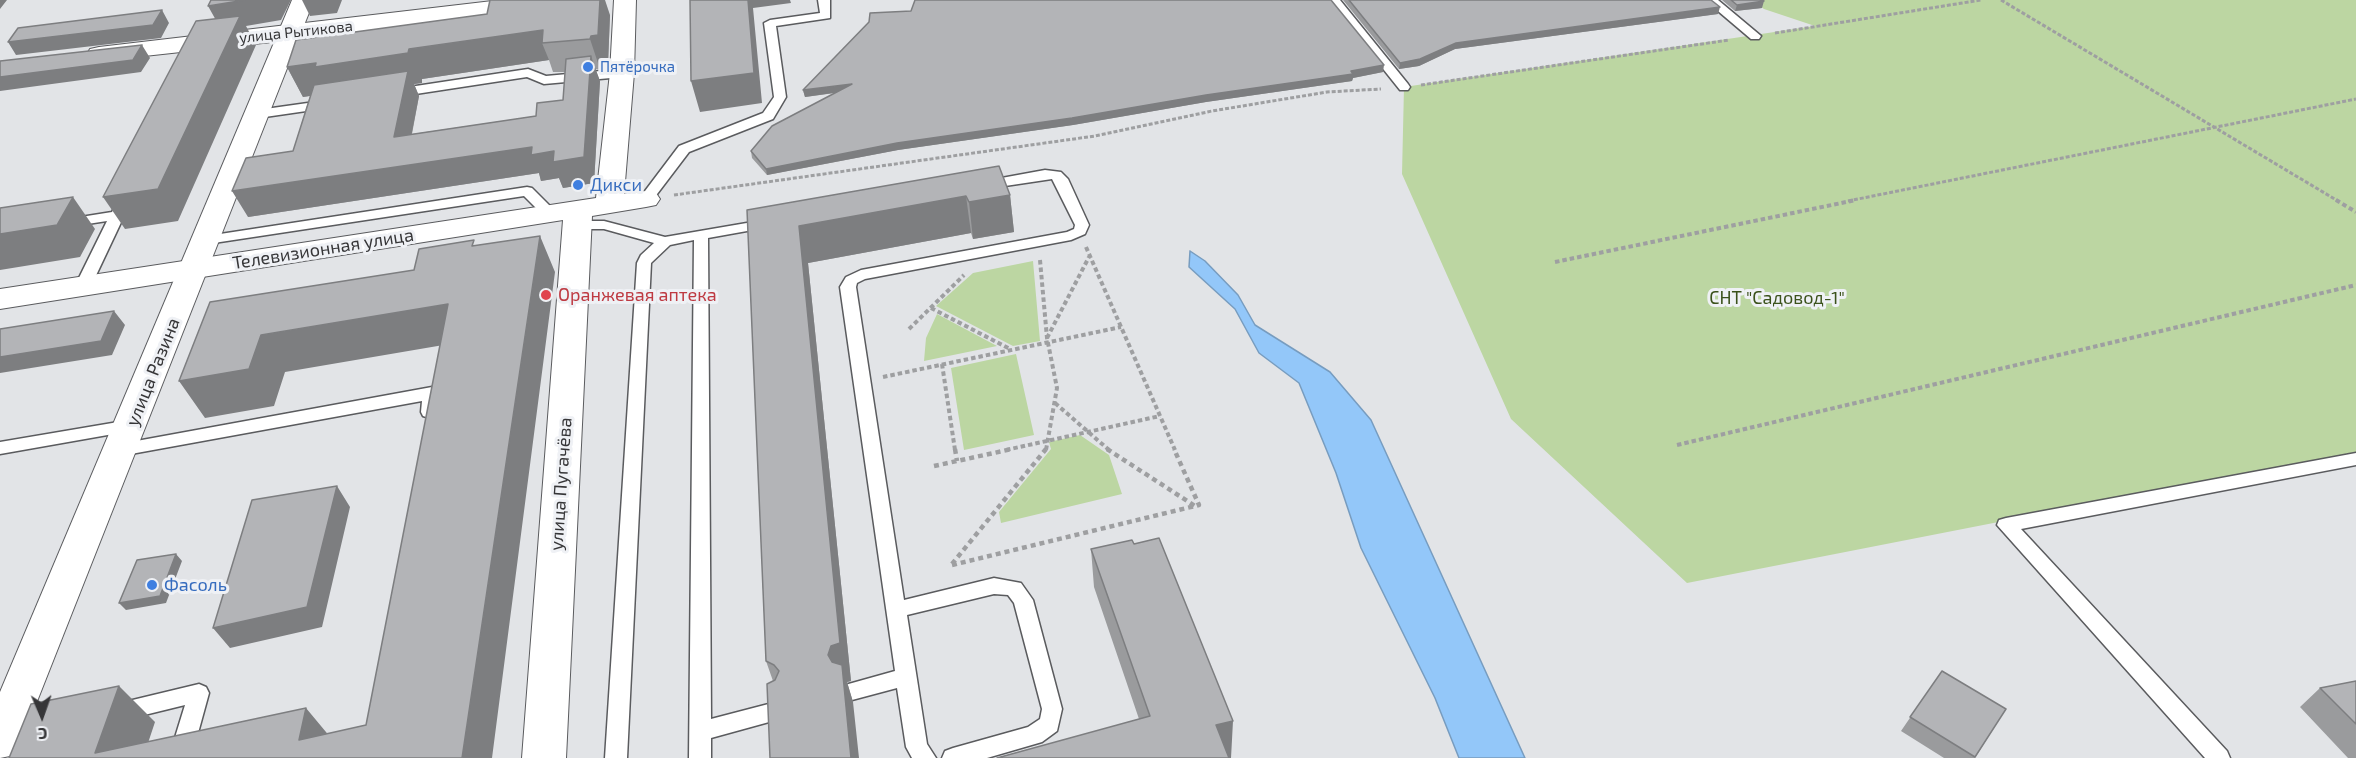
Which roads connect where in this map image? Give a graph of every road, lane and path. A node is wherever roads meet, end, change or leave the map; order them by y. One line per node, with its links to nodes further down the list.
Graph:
1 (303, 0): 9 (street, улица Разина)
2 (556, 0): 9 (street, улица Рытикова)
3 (625, 0): 12 (street, улица Пугачёва)
4 (824, 0): 21 (lane)
5 (1334, 0): 13 (lane)
6 (1711, 0): 10 (lane)
7 (1981, 0): 10 (path)
8 (2001, 0): 18 (path)
9 (290, 33): 11 (street, улица Рытикова); 17 (street, улица Разина)
10 (1755, 36): 13 (path)
11 (71, 57)
12 (622, 73): 14 (lane); 23 (street, улица Пугачёва)
13 (1404, 87): 21 (path)
14 (387, 95)
15 (2356, 99): 18 (path)
16 (340, 102): 17 (lane)
17 (258, 114): 30 (street, улица Разина)
18 (2212, 126): 22 (path); 33 (path)
19 (133, 184): 24 (lane)
20 (965, 188): 27 (lane)
21 (646, 199): 23 (street, Телевизионная улица)
22 (2356, 212)
23 (579, 214): 29 (lane); 30 (street, Телевизионная улица); 65 (street, улица Пугачёва)
24 (118, 215): 26 (lane); 36 (lane)
25 (782, 221): 28 (lane)
26 (59, 224)
27 (1079, 232): 31 (path); 44 (lane)
28 (701, 235): 29 (lane); 62 (lane)
29 (664, 242): 66 (lane)
30 (201, 255): 36 (street, Телевизионная улица); 49 (street, улица Разина)
31 (1090, 257): 39 (path); 41 (path)
32 (1040, 259): 41 (path)
33 (1555, 262)
34 (967, 273): 38 (path)
35 (2356, 285): 51 (path)
36 (83, 286): 37 (street, Телевизионная улица)
37 (0, 299)
38 (931, 308): 40 (path); 42 (path)
39 (1121, 327): 41 (path); 46 (path)
40 (909, 328)
41 (1047, 340): 42 (path); 45 (path)
42 (1011, 350): 43 (path)
43 (942, 364): 44 (path); 54 (path)
44 (862, 381): 57 (lane)
45 (1054, 402): 48 (path); 50 (path)
46 (1160, 416): 48 (path); 56 (path)
47 (426, 428): 49 (lane)
48 (1088, 432): 50 (path); 56 (path)
49 (125, 438): 52 (lane); 63 (street, улица Разина)
50 (1047, 441): 54 (path); 56 (path)
51 (1677, 445)
52 (0, 448)
53 (2356, 459): 70 (lane)
54 (957, 461): 55 (path)
55 (934, 466)
56 (1195, 506)
57 (896, 610): 58 (lane); 69 (lane)
58 (906, 677): 59 (lane); 68 (lane)
59 (852, 692)
60 (780, 710): 62 (lane)
61 (100, 717): 64 (lane)
62 (700, 731): 67 (lane)
63 (11, 739)
64 (184, 744)
65 (543, 758)
66 (616, 758)
67 (700, 758)
68 (925, 758)
69 (953, 758)
70 (2219, 758)

